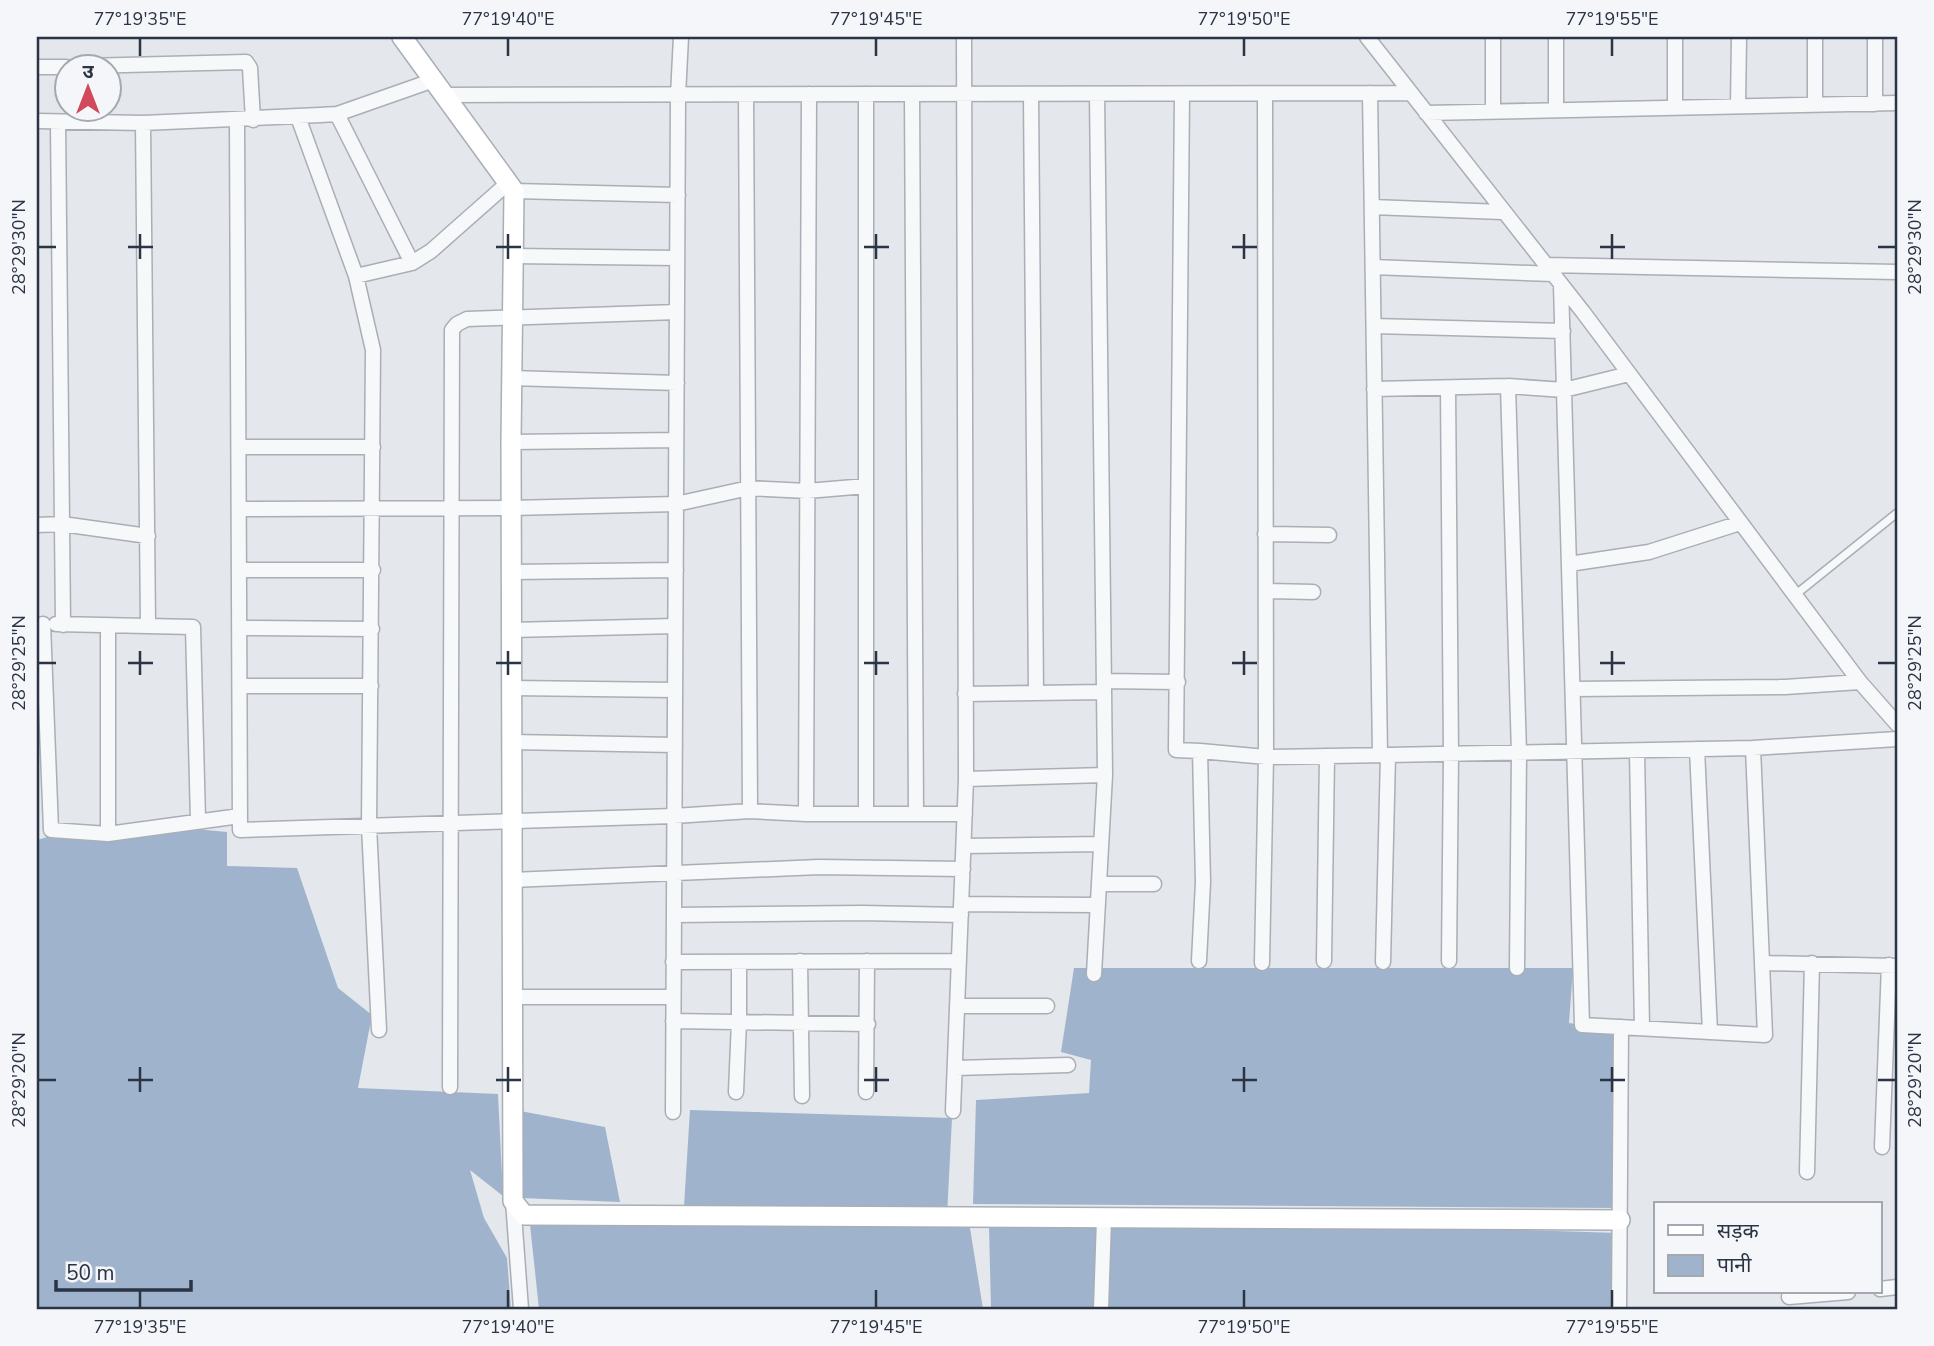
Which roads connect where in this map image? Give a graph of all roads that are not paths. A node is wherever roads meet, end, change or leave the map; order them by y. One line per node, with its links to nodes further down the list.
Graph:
1 (402, 37): 12 (street)
2 (681, 37): 23 (street)
3 (964, 37): 19 (street)
4 (1367, 37): 15 (street)
5 (1493, 37): 31 (street)
6 (1556, 37): 30 (street)
7 (1675, 37): 29 (street)
8 (1739, 37): 28 (street)
9 (1815, 37): 27 (street)
10 (1875, 37): 26 (street)
11 (122, 65): 36 (street)
12 (439, 88): 23 (street); 33 (street); 39 (street)
13 (1265, 93): 14 (street); 22 (street); 77 (street)
14 (1370, 93): 15 (street); 41 (street)
15 (1411, 93): 32 (street)
16 (809, 94): 17 (street); 24 (street); 67 (street)
17 (866, 94): 18 (street); 65 (street)
18 (912, 94): 19 (street); 125 (street)
19 (965, 94): 20 (street); 105 (street)
20 (1031, 94): 21 (street); 104 (street)
21 (1097, 94): 22 (street); 100 (street)
22 (1182, 94): 96 (street)
23 (678, 95): 24 (street); 40 (street)
24 (746, 95): 66 (street)
25 (1897, 103): 26 (street)
26 (1875, 104): 27 (street)
27 (1815, 105): 28 (street)
28 (1738, 106): 29 (street)
29 (1675, 108): 30 (street)
30 (1556, 110): 31 (street)
31 (1493, 111): 32 (street)
32 (1426, 113): 42 (street)
33 (337, 114): 34 (street); 45 (street)
34 (298, 117): 36 (street); 49 (street)
35 (237, 120): 36 (street); 38 (street); 63 (street)
36 (253, 120)
37 (58, 122): 38 (street); 75 (street)
38 (143, 123): 79 (street)
39 (511, 187): 40 (street); 43 (street); 45 (street)
40 (678, 195): 44 (street)
41 (1372, 207): 42 (street); 46 (street)
42 (1502, 212): 48 (street)
43 (513, 256): 44 (street); 51 (street)
44 (677, 258): 50 (street)
45 (412, 263): 49 (street)
46 (1373, 267): 48 (street); 52 (street)
47 (1897, 272): 48 (street)
48 (1554, 275): 53 (street); 54 (street)
49 (356, 276): 64 (street)
50 (677, 312): 51 (street); 56 (street)
51 (512, 316): 55 (street); 69 (street)
52 (1374, 326): 53 (street); 59 (street)
53 (1563, 331): 60 (street)
54 (1629, 374): 60 (street); 74 (street)
55 (511, 377): 56 (street); 62 (street)
56 (677, 383): 61 (street)
57 (1508, 386): 58 (street); 60 (street); 115 (street)
58 (1447, 388): 59 (street); 116 (street)
59 (1374, 389): 117 (street)
60 (1564, 390): 80 (street)
61 (676, 440): 62 (street); 68 (street)
62 (511, 442): 70 (street)
63 (240, 447): 64 (street); 71 (street)
64 (373, 447): 72 (street)
65 (866, 486): 67 (street); 124 (street)
66 (749, 488): 67 (street); 68 (street); 122 (street)
67 (807, 491): 123 (street)
68 (676, 504): 70 (street); 83 (street)
69 (452, 508): 70 (street); 72 (street); 131 (street)
70 (511, 508): 84 (street)
71 (240, 509): 72 (street); 81 (street)
72 (373, 509): 82 (street)
73 (1897, 513): 87 (lane)
74 (1740, 523): 80 (street); 87 (street)
75 (62, 524): 76 (street); 79 (street); 89 (street)
76 (37, 525)
77 (1265, 534): 78 (street); 85 (street)
78 (1329, 535)
79 (148, 536): 92 (street)
80 (1569, 564): 102 (street)
81 (240, 570): 82 (street); 93 (street)
82 (373, 570): 94 (street)
83 (676, 570): 84 (street); 91 (street)
84 (511, 572): 95 (street)
85 (1266, 591): 86 (street); 119 (street)
86 (1313, 592)
87 (1794, 595): 97 (street)
88 (40, 624): 89 (street); 133 (street)
89 (63, 625): 90 (street)
90 (108, 625): 92 (street); 133 (street)
91 (675, 625): 95 (street); 103 (street)
92 (148, 626): 129 (street)
93 (240, 628): 94 (street); 98 (street)
94 (372, 629): 99 (street)
95 (511, 630): 101 (street)
96 (1178, 682): 100 (street); 112 (street)
97 (1860, 682): 102 (street); 106 (street)
98 (240, 685): 99 (street); 127 (street)
99 (371, 685): 132 (street)
100 (1104, 686): 104 (street); 120 (street)
101 (512, 688): 103 (street); 108 (street)
102 (1573, 689): 114 (street)
103 (675, 690): 109 (street)
104 (1036, 693): 105 (street)
105 (965, 694): 121 (street)
106 (1897, 724)
107 (1897, 738): 110 (street)
108 (512, 742): 109 (street); 130 (street)
109 (675, 745): 128 (street)
110 (1753, 748): 111 (street); 154 (street)
111 (1697, 749): 113 (street); 170 (street)
112 (1200, 751): 119 (street); 147 (street)
113 (1637, 751): 114 (street); 168 (street)
114 (1574, 752): 115 (street); 167 (street)
115 (1519, 753): 116 (street); 157 (street)
116 (1451, 754): 117 (street); 149 (street)
117 (1384, 755): 118 (street); 152 (street)
118 (1327, 756): 119 (street); 148 (street)
119 (1266, 758): 153 (street)
120 (1105, 775): 121 (street); 134 (street)
121 (966, 779): 126 (street)
122 (750, 811): 123 (street); 128 (street)
123 (806, 814): 124 (street)
124 (866, 814): 125 (street)
125 (916, 814): 126 (street)
126 (965, 814): 135 (street)
127 (240, 816): 129 (street); 132 (street)
128 (674, 816): 130 (street); 137 (street)
129 (198, 820): 133 (street)
130 (512, 821): 131 (street); 138 (street)
131 (450, 823): 132 (street); 173 (street)
132 (369, 826): 169 (street)
133 (108, 834)
134 (1101, 844): 135 (street); 139 (street)
135 (964, 846): 136 (street)
136 (963, 869): 137 (street); 142 (street)
137 (674, 875): 138 (street); 143 (street)
138 (512, 880): 159 (street)
139 (1099, 884): 140 (street); 141 (street)
140 (1154, 884)
141 (1098, 905): 142 (street); 158 (street)
142 (961, 909): 143 (street); 146 (street)
143 (674, 915): 150 (street)
144 (800, 961): 145 (street); 151 (street); 165 (street)
145 (867, 961): 146 (street); 166 (street)
146 (959, 961): 161 (street)
147 (1199, 961)
148 (1324, 961)
149 (1449, 961)
150 (673, 962): 151 (street); 160 (street)
151 (739, 962): 164 (street)
152 (1383, 962)
153 (1262, 963)
154 (1762, 963): 155 (street); 170 (street)
155 (1812, 963): 156 (street); 180 (street)
156 (1893, 966): 179 (street)
157 (1517, 968)
158 (1094, 974)
159 (513, 996): 160 (street); 181 (street)
160 (673, 997): 163 (street)
161 (957, 1006): 162 (street); 172 (street)
162 (1047, 1006)
163 (673, 1021): 164 (street); 178 (street)
164 (739, 1021): 165 (street); 174 (street)
165 (801, 1022): 166 (street); 176 (street)
166 (868, 1024): 175 (street)
167 (1621, 1027): 168 (street); 183 (street)
168 (1642, 1028): 170 (street)
169 (379, 1030)
170 (1710, 1032)
171 (1068, 1066): 172 (street)
172 (955, 1068): 177 (street)
173 (450, 1087)
174 (736, 1092)
175 (866, 1092)
176 (802, 1096)
177 (953, 1111)
178 (673, 1112)
179 (1882, 1147)
180 (1807, 1172)
181 (513, 1201): 182 (street); 186 (street)
182 (1104, 1219): 183 (street); 187 (street)
183 (1620, 1220): 188 (street)
184 (1824, 1294): 185 (street)
185 (1789, 1297)
186 (521, 1309)
187 (1101, 1309)
188 (1619, 1309)

